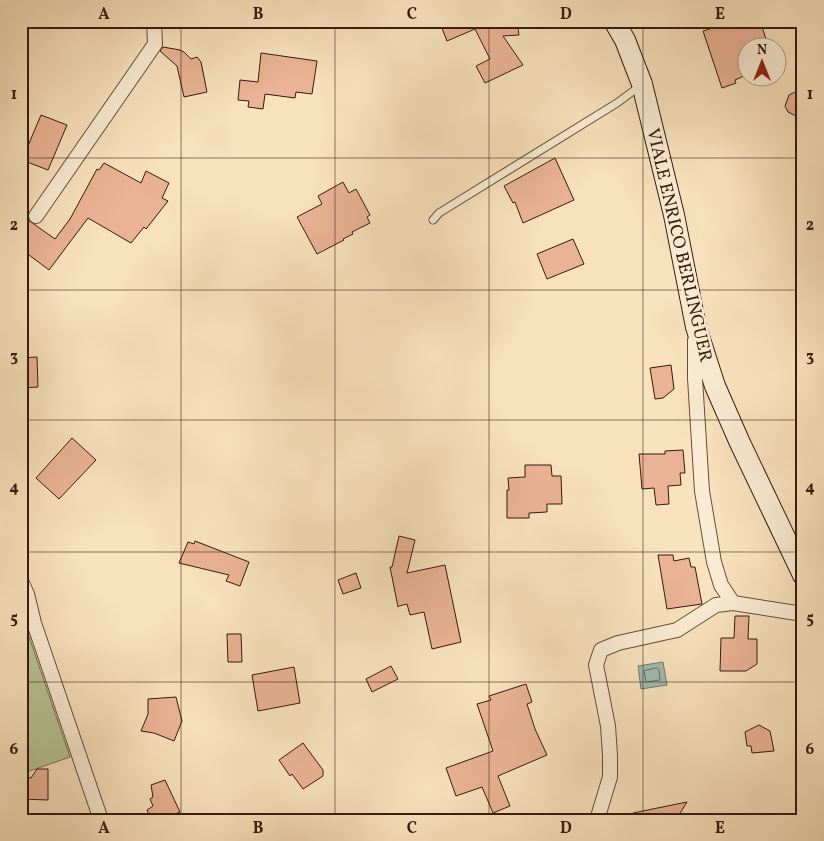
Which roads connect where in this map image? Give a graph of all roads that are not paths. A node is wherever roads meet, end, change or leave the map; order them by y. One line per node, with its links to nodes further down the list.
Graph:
1 (154, 21): 4 (street)
2 (614, 21): 3 (main road, VIALE ENRICO BERLINGUER)
3 (642, 84): 5 (lane); 6 (main road, VIALE ENRICO BERLINGUER)
4 (36, 216)
5 (433, 220)
6 (696, 327): 7 (main road, VIALE ENRICO BERLINGUER); 9 (street)
7 (803, 575)
8 (21, 581): 11 (street)
9 (733, 603): 10 (street); 12 (street)
10 (803, 614)
11 (101, 820)
12 (597, 820)

